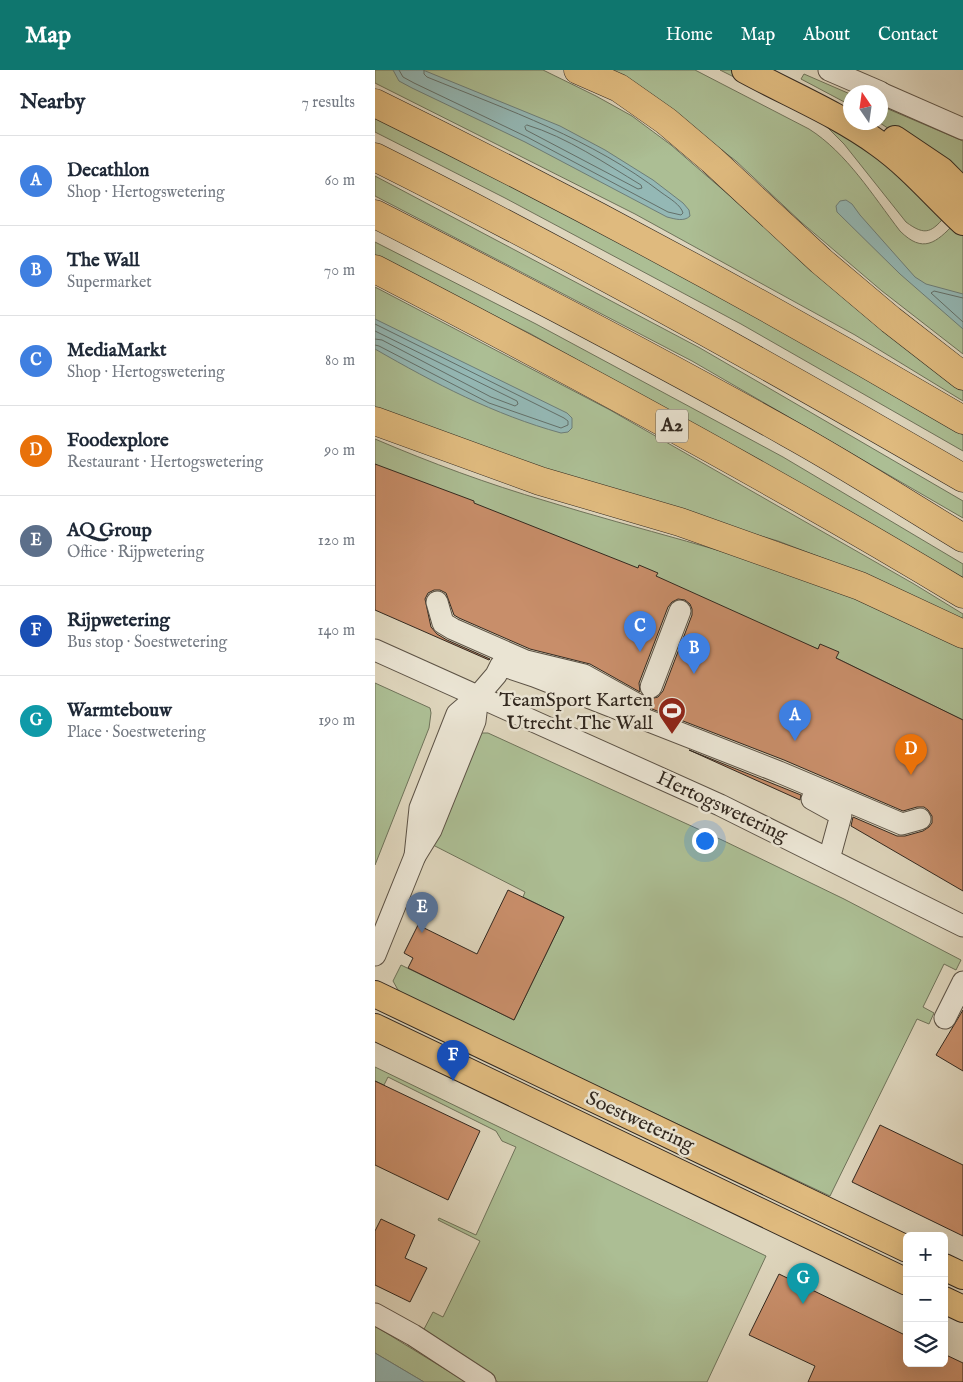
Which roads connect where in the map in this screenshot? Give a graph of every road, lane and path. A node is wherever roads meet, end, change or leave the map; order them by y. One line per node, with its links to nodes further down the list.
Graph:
1 (578, 70): 16 (highway)
2 (745, 70): 14 (main road)
3 (767, 70): 8 (main road)
4 (829, 70): 5 (street)
5 (862, 85)
6 (888, 96): 9 (street)
7 (375, 103): 17 (highway)
8 (843, 108)
9 (963, 129)
10 (881, 130): 12 (main road)
11 (375, 156): 19 (highway)
12 (963, 192)
13 (375, 214): 20 (highway, A2)
14 (963, 222)
15 (375, 269): 21 (highway, A2)
16 (963, 376)
17 (963, 420)
18 (375, 421): 24 (highway)
19 (963, 478)
20 (963, 538)
21 (963, 594)
22 (437, 602): 28 (street)
23 (680, 612): 26 (street)
24 (963, 634)
25 (375, 650): 27 (street, Hertogswetering)
26 (651, 687)
27 (478, 696): 28 (street); 30 (street, Hertogswetering); 32 (street)
28 (713, 747): 29 (street); 30 (street)
29 (920, 819)
30 (829, 859): 31 (street, Hertogswetering)
31 (963, 926)
32 (375, 955)
33 (963, 982): 35 (street)
34 (375, 994): 37 (main road, Soestwetering)
35 (945, 1018)
36 (375, 1027): 40 (main road, Soestwetering)
37 (903, 1247)
38 (948, 1269): 39 (main road)
39 (963, 1276)
40 (903, 1280)
41 (948, 1302): 42 (main road)
42 (963, 1310)
43 (375, 1314): 44 (street)
44 (485, 1382)

